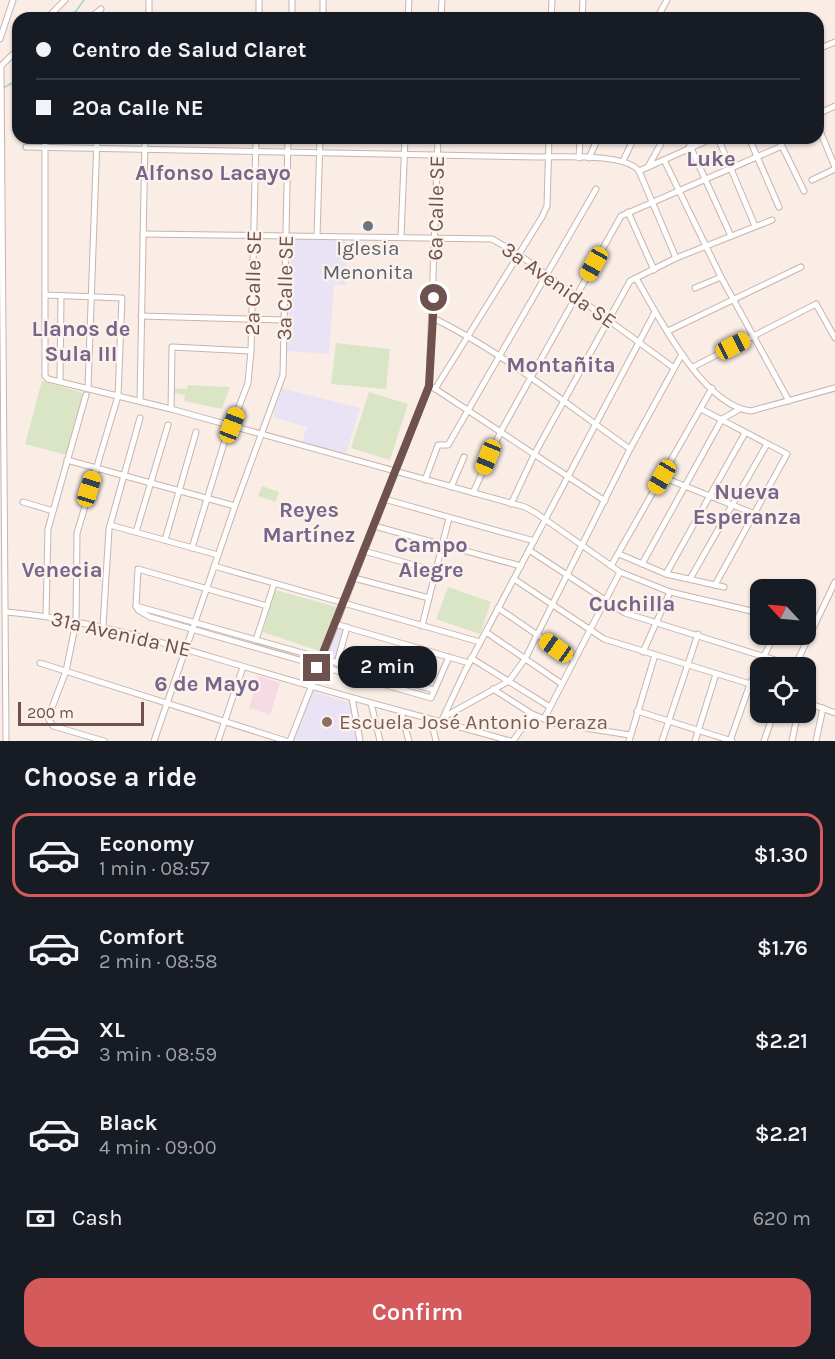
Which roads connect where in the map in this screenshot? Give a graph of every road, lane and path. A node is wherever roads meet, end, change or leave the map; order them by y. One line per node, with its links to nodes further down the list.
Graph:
1 (13, 0): 4 (street)
2 (65, 0): 3 (street)
3 (53, 12)
4 (0, 39)
5 (12, 55): 6 (street)
6 (1, 66): 182 (street)
7 (824, 141): 44 (street)
8 (97, 144): 28 (street)
9 (145, 144): 29 (street)
10 (256, 144): 30 (street, 2a Calle SE)
11 (288, 144): 31 (street, 3a Calle SE)
12 (320, 144): 32 (street)
13 (405, 144): 33 (street)
14 (438, 144): 34 (street, 6a Calle SE)
15 (549, 144): 35 (street)
16 (580, 144): 37 (street)
17 (595, 144): 38 (street)
18 (631, 144): 40 (street)
19 (661, 144): 41 (street)
20 (692, 144): 27 (street)
21 (699, 144): 27 (street)
22 (720, 144): 43 (street)
23 (751, 144): 36 (street)
24 (782, 146): 36 (street); 49 (street)
25 (26, 147): 26 (street)
26 (45, 147): 28 (street); 71 (street)
27 (690, 148): 39 (street); 45 (street)
28 (97, 149): 29 (street); 73 (street)
29 (145, 150): 30 (street); 55 (street)
30 (255, 153): 31 (street); 56 (street, 2a Calle SE)
31 (287, 153): 32 (street); 57 (street, 3a Calle SE)
32 (320, 154): 33 (street); 58 (street)
33 (404, 156): 34 (street); 60 (street)
34 (437, 157): 35 (street); 61 (street, 6a Calle SE)
35 (548, 157): 37 (street); 63 (street)
36 (756, 157): 43 (street); 51 (street)
37 (579, 158): 38 (street)
38 (589, 158): 40 (street)
39 (664, 160): 41 (street); 48 (street)
40 (623, 161): 42 (street)
41 (648, 167): 42 (street)
42 (637, 168): 50 (street)
43 (730, 168): 45 (street); 54 (street)
44 (835, 168): 46 (street)
45 (705, 179): 48 (street); 59 (street)
46 (812, 180)
47 (596, 189): 67 (street)
48 (679, 190): 50 (street); 62 (street)
49 (804, 191)
50 (653, 201): 52 (street); 64 (street)
51 (779, 207)
52 (628, 212): 66 (street); 74 (street)
53 (772, 220): 54 (street)
54 (755, 226): 59 (street)
55 (143, 234): 56 (street, 3a Avenida SE); 77 (street)
56 (254, 235): 57 (street, 3a Avenida SE); 79 (street, 2a Calle SE)
57 (286, 236): 58 (street, 3a Avenida SE); 80 (street, 3a Calle SE)
58 (318, 236): 60 (street, 3a Avenida SE)
59 (731, 236): 62 (street)
60 (401, 237): 61 (street, 3a Avenida SE)
61 (436, 238): 63 (street, 3a Avenida SE); 78 (street, 6a Calle SE)
62 (705, 246): 64 (street); 68 (street)
63 (518, 254): 67 (street, 3a Avenida SE); 84 (street)
64 (676, 258): 66 (street)
65 (801, 267): 75 (street)
66 (654, 270): 69 (street)
67 (546, 274): 74 (street, 3a Avenida SE); 89 (street)
68 (721, 277): 70 (street); 75 (street)
69 (636, 278): 76 (street); 81 (street)
70 (695, 288)
71 (45, 295): 72 (street); 93 (street)
72 (61, 296): 73 (street); 93 (street)
73 (93, 297): 94 (street); 99 (street)
74 (576, 297): 81 (street, 3a Avenida SE); 92 (street)
75 (734, 300): 82 (street); 83 (street)
76 (655, 312): 82 (street); 86 (street)
77 (141, 316): 79 (street); 100 (street)
78 (433, 318): 84 (street); 95 (street, 6a Calle SE)
79 (253, 319): 80 (street); 87 (street, 2a Calle SE)
80 (284, 320): 115 (street, 3a Calle SE)
81 (608, 320): 86 (street, 3a Avenida SE); 102 (street)
82 (668, 331): 88 (street)
83 (754, 336): 85 (street); 90 (street); 101 (street)
84 (468, 338): 89 (street); 95 (street)
85 (835, 338)
86 (638, 342): 91 (street, 3a Avenida SE); 109 (street)
87 (251, 351): 103 (street); 111 (street, 2a Calle SE)
88 (682, 354): 90 (street); 91 (street)
89 (499, 357): 92 (street); 105 (street)
90 (693, 367): 96 (street)
91 (675, 368): 118 (street)
92 (531, 380): 102 (street); 112 (street)
93 (60, 381): 94 (street)
94 (88, 388): 99 (street)
95 (432, 388): 105 (street); 123 (street)
96 (712, 388): 104 (street); 106 (street)
97 (835, 388): 101 (street)
98 (86, 395): 121 (street)
99 (118, 396): 100 (street); 122 (street)
100 (140, 401): 103 (street)
101 (789, 401): 106 (street)
102 (564, 402): 109 (street); 119 (street)
103 (171, 408): 111 (street)
104 (701, 408): 108 (street); 126 (street)
105 (467, 410): 112 (street); 127 (street)
106 (738, 410): 108 (street)
107 (140, 418): 124 (street)
108 (722, 419): 114 (street); 130 (street)
109 (595, 424): 118 (street); 125 (street)
110 (168, 425): 128 (street)
111 (232, 425): 115 (street)
112 (501, 431): 119 (street); 132 (street)
113 (196, 432): 131 (street)
114 (745, 433): 117 (street); 133 (street)
115 (261, 434): 123 (street); 140 (street, 3a Calle SE)
116 (225, 440): 134 (street)
117 (767, 444): 139 (street); 142 (street)
118 (630, 449): 136 (street)
119 (535, 453): 125 (street); 138 (street)
120 (464, 457): 129 (street)
121 (67, 460): 122 (street); 141 (street)
122 (96, 468): 124 (street); 184 (street)
123 (394, 470): 127 (street); 135 (street)
124 (124, 475): 128 (street); 145 (street)
125 (568, 476): 136 (street); 144 (street)
126 (662, 477): 130 (street); 155 (street)
127 (424, 480): 129 (street)
128 (150, 483): 131 (street); 147 (street)
129 (451, 487): 132 (street)
130 (686, 487): 133 (street); 157 (street)
131 (178, 490): 134 (street); 148 (street)
132 (473, 493): 138 (street)
133 (710, 496): 139 (street); 163 (street)
134 (207, 498): 140 (street); 152 (street)
135 (384, 499): 143 (street); 146 (street)
136 (605, 501): 151 (street)
137 (23, 502): 141 (street)
138 (511, 504): 144 (street)
139 (732, 505): 142 (street); 167 (street)
140 (234, 506): 156 (street, 3a Calle SE)
141 (53, 511): 183 (street)
142 (755, 514): 170 (street)
143 (448, 518): 149 (street); 150 (street)
144 (546, 520): 149 (street); 151 (street)
145 (110, 525): 147 (street); 189 (street)
146 (374, 526): 150 (street); 154 (street)
147 (136, 532): 148 (street)
148 (165, 540): 152 (street)
149 (534, 542): 153 (street)
150 (442, 545): 159 (street); 161 (street)
151 (583, 545): 160 (street); 164 (street)
152 (192, 548): 156 (street)
153 (529, 550): 159 (street); 164 (street)
154 (364, 551): 161 (street); 165 (street)
155 (619, 554): 157 (street); 160 (street)
156 (218, 555): 158 (street, 3a Calle SE)
157 (642, 564): 163 (street)
158 (214, 566): 169 (street); 172 (street, 3a Calle SE)
159 (521, 566): 166 (street)
160 (611, 566): 162 (street)
161 (435, 571): 174 (street)
162 (620, 572): 173 (street); 175 (street)
163 (666, 574): 167 (street)
164 (568, 575): 175 (street); 177 (street)
165 (354, 578): 174 (street); 176 (street)
166 (514, 579): 177 (street); 180 (street)
167 (690, 579): 170 (street)
168 (835, 582): 205 (street)
169 (274, 584): 176 (street); 179 (street)
170 (716, 585): 171 (street)
171 (724, 587)
172 (206, 588): 178 (street); 179 (street); 186 (street, 3a Calle SE)
173 (670, 592): 181 (street); 185 (street)
174 (429, 598): 188 (street)
175 (605, 601): 185 (street); 192 (street)
176 (344, 604): 187 (street); 188 (street)
177 (554, 605): 192 (street); 195 (street)
178 (136, 606): 186 (street); 213 (street)
179 (267, 606): 196 (street)
180 (498, 608): 193 (street); 195 (street)
181 (750, 611)
182 (6, 612): 183 (street, 31a Avenida NE); 191 (street)
183 (46, 616): 184 (street, 31a Avenida NE)
184 (76, 621): 189 (street, 31a Avenida NE); 215 (street)
185 (657, 621): 194 (street); 200 (street)
186 (195, 622): 196 (street); 199 (street, 3a Calle SE)
187 (335, 624): 190 (street); 206 (street)
188 (422, 626): 197 (street)
189 (103, 627): 199 (street, 31a Avenida NE)
190 (347, 627): 203 (street); 211 (street)
191 (2, 630): 242 (street)
192 (590, 631): 200 (street); 208 (street)
193 (486, 632): 197 (street); 207 (street)
194 (698, 634): 202 (street); 212 (street)
195 (538, 635): 207 (street); 208 (street)
196 (256, 640): 206 (street)
197 (480, 642): 209 (street)
198 (770, 645): 202 (street)
199 (185, 649): 214 (street, 31a Avenida NE); 224 (street, 3a Calle SE)
200 (643, 652): 201 (street)
201 (655, 655): 212 (street); 229 (street)
202 (764, 655): 204 (street)
203 (449, 657): 209 (street); 222 (street)
204 (769, 657)
205 (799, 657)
206 (321, 658): 211 (street); 213 (street)
207 (525, 659): 217 (street); 218 (street)
208 (574, 660): 218 (street)
209 (470, 661): 217 (street); 236 (street)
210 (40, 663): 215 (street)
211 (337, 663): 222 (street)
212 (686, 665): 216 (street); 237 (street)
213 (318, 666): 220 (street); 222 (street)
214 (243, 667): 220 (street, 31a Avenida NE); 234 (street)
215 (66, 671): 224 (street); 243 (street)
216 (716, 674): 219 (street); 240 (street)
217 (508, 681): 221 (street); 227 (street)
218 (562, 684): 227 (street)
219 (750, 684): 254 (street)
220 (311, 686): 223 (street, 31a Avenida NE); 246 (street)
221 (493, 689): 232 (street); 236 (street)
222 (434, 690)
223 (352, 698): 225 (street, 31a Avenida NE); 247 (street)
224 (168, 701): 234 (street); 244 (street, 3a Calle SE)
225 (371, 703): 230 (street, 31a Avenida NE); 248 (street)
226 (816, 706): 228 (street)
227 (550, 707): 233 (street)
228 (823, 708): 231 (street); 257 (street)
229 (637, 711): 237 (street); 241 (street)
230 (401, 713): 235 (street, 31a Avenida NE); 249 (street)
231 (835, 713)
232 (532, 714): 233 (street); 251 (street)
233 (544, 719): 241 (street)
234 (225, 720): 245 (street); 246 (street)
235 (431, 720): 236 (street, 31a Avenida NE); 250 (street)
236 (442, 720): 251 (street, 31a Avenida NE)
237 (668, 721): 240 (street); 252 (street)
238 (770, 723): 255 (street)
239 (796, 723): 256 (street)
240 (698, 731): 253 (street); 254 (street)
241 (629, 738)
242 (6, 741)
243 (104, 741)
244 (154, 741)
245 (218, 741)
246 (288, 741)
247 (360, 741)
248 (380, 741)
249 (409, 741)
250 (436, 741)
251 (512, 741)
252 (662, 741)
253 (695, 741)
254 (730, 741)
255 (764, 741)
256 (792, 741)
257 (816, 741)

